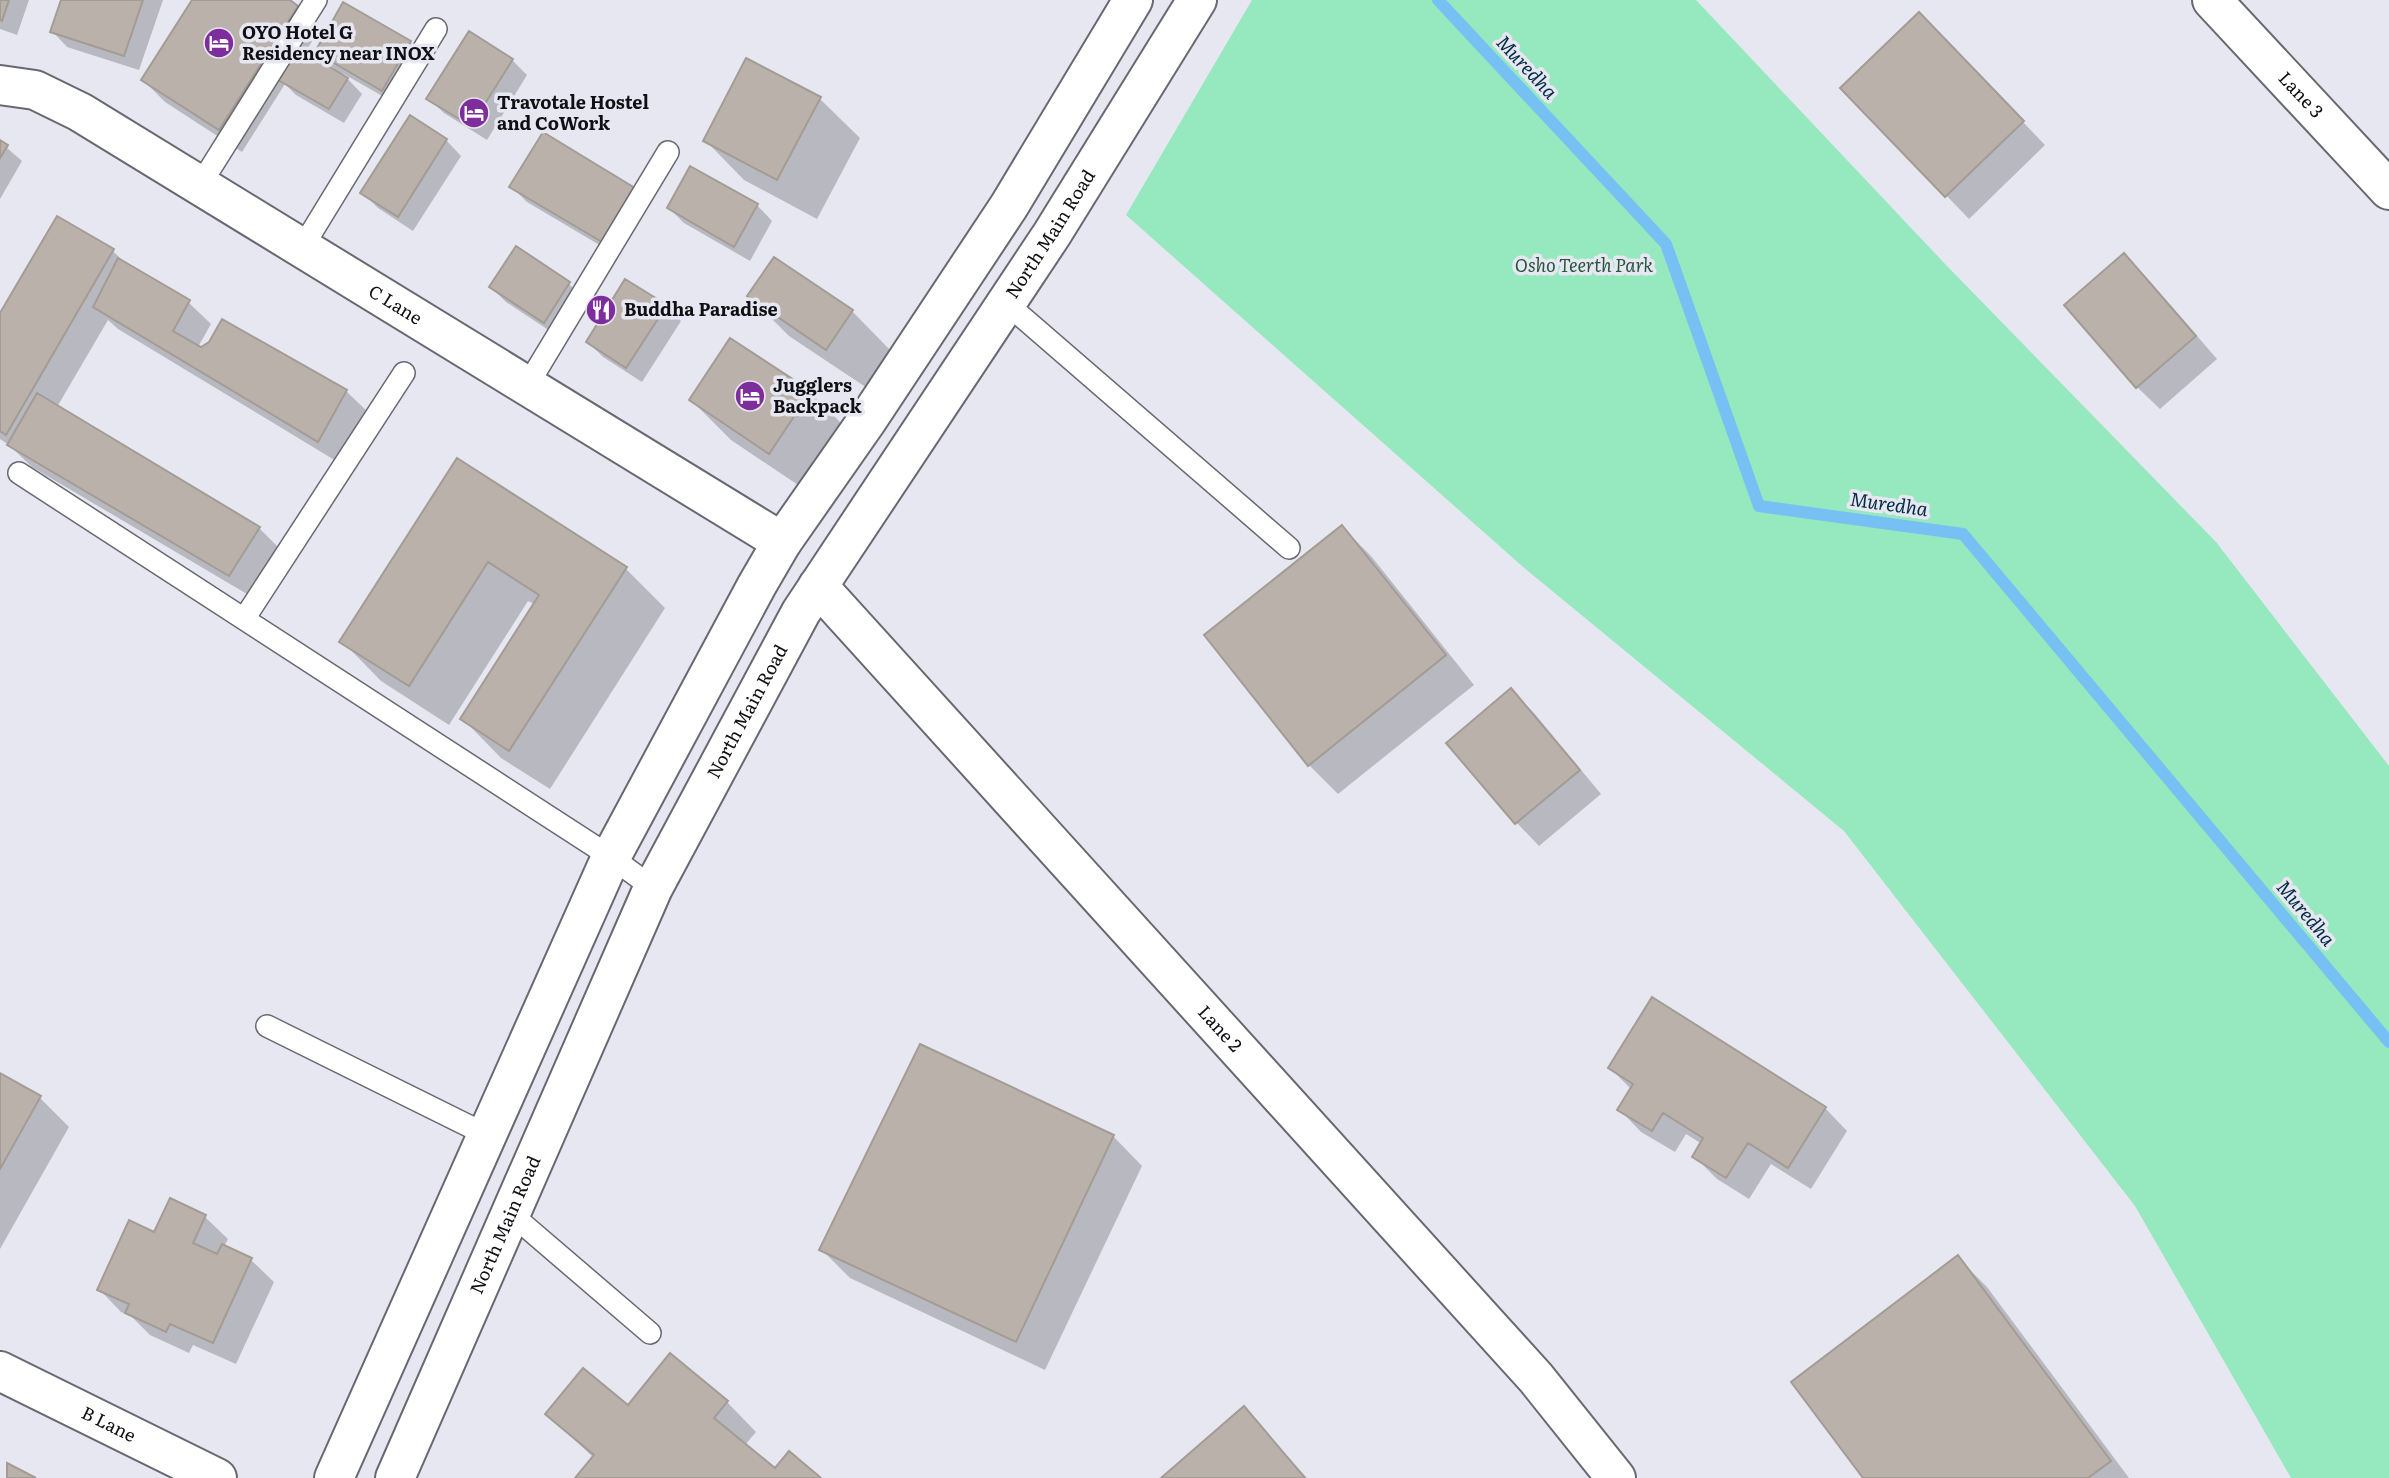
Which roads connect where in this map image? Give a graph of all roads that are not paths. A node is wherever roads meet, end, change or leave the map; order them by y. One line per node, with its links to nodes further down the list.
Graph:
1 (316, 0): 8 (lane)
2 (1133, 0): 15 (main road)
3 (1197, 0): 11 (main road, North Main Road)
4 (2212, 0): 9 (main road, Lane 3)
5 (436, 29): 10 (lane)
6 (0, 85): 8 (main road, C Lane)
7 (668, 152): 13 (lane)
8 (200, 185): 10 (main road, C Lane)
9 (2389, 190)
10 (302, 248): 13 (main road, C Lane)
11 (1006, 303): 16 (lane); 17 (main road, North Main Road)
12 (404, 373): 18 (lane)
13 (527, 386): 15 (main road, C Lane)
14 (19, 473): 18 (lane)
15 (782, 542): 19 (main road)
16 (1289, 548)
17 (818, 586): 20 (main road, North Main Road); 29 (main road, Lane 2)
18 (244, 619): 19 (lane)
19 (611, 857): 20 (lane); 22 (main road)
20 (653, 888): 23 (main road, North Main Road)
21 (267, 1026): 22 (lane)
22 (487, 1135): 27 (main road)
23 (510, 1213): 24 (lane); 28 (main road, North Main Road)
24 (650, 1333)
25 (0, 1371): 26 (main road, B Lane)
26 (217, 1478)
27 (334, 1478)
28 (395, 1478)
29 (1616, 1478)

